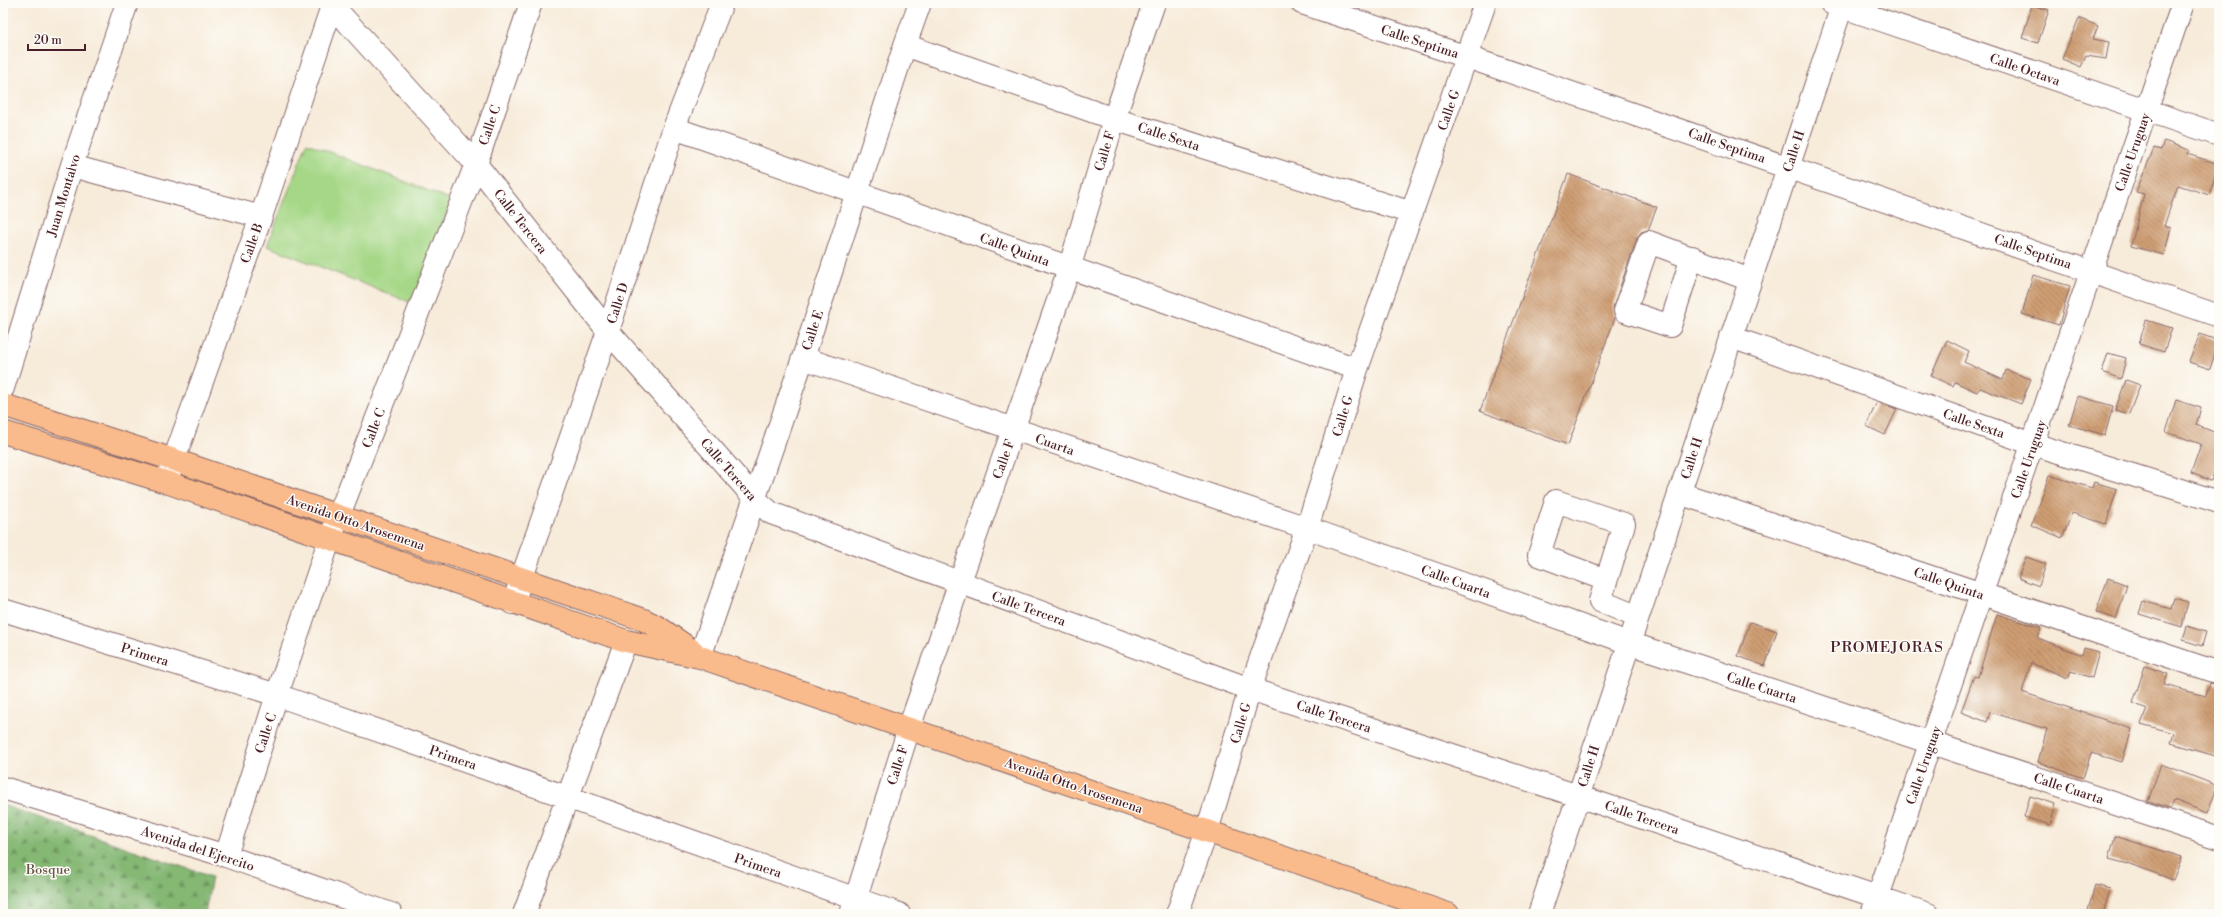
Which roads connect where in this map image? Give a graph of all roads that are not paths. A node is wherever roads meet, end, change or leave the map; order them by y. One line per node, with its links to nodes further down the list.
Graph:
1 (127, 3): 18 (street, Juan Montalvo)
2 (531, 3): 17 (street, Calle C)
3 (722, 3): 15 (street, Calle D)
4 (920, 3): 11 (street, Calle E)
5 (1154, 3): 14 (street, Calle F)
6 (1302, 3): 12 (street, Calle Septima)
7 (1485, 3): 12 (street, Calle G)
8 (2183, 3): 13 (street, Calle Uruguay)
9 (332, 4): 17 (street, Calle Tercera); 22 (street, Calle B)
10 (1838, 4): 13 (street, Calle Octava); 19 (street, Calle H)
11 (905, 44): 14 (street, Calle Sexta); 20 (street, Calle E)
12 (1467, 57): 19 (street, Calle Septima); 21 (street, Calle G)
13 (2146, 111): 16 (street, Calle Octava); 25 (street, Calle Uruguay)
14 (1114, 119): 21 (street, Calle Sexta); 24 (street, Calle F)
15 (674, 128): 20 (street, Calle Quinta); 28 (street, Calle D)
16 (2219, 134)
17 (476, 164): 28 (street, Calle Tercera); 42 (street, Calle C)
18 (72, 166): 22 (street); 32 (street, Juan Montalvo)
19 (1788, 166): 25 (street, Calle Septima); 26 (street, Calle H)
20 (857, 191): 24 (street, Calle Quinta); 30 (street, Calle E)
21 (1412, 213): 31 (street, Calle G)
22 (261, 217): 37 (street, Calle B)
23 (1692, 257): 26 (street)
24 (1069, 269): 31 (street, Calle Quinta); 34 (street, Calle F)
25 (2092, 271): 27 (street, Calle Septima); 36 (street, Calle Uruguay)
26 (1750, 280): 29 (street, Calle H)
27 (2219, 316)
28 (608, 331): 40 (street, Calle Tercera); 45 (street, Calle D)
29 (1731, 338): 36 (street, Calle Sexta); 39 (street, Calle H)
30 (803, 358): 34 (street, Cuarta); 40 (street, Calle E)
31 (1357, 369): 43 (street, Calle G)
32 (3, 388)
33 (3, 405): 37 (main road, Avenida Otto Arosemena)
34 (1014, 430): 43 (street, Cuarta); 47 (street, Calle F)
35 (3, 432): 38 (main road, Avenida Otto Arosemena)
36 (2033, 444): 41 (street, Calle Sexta); 48 (street, Calle Uruguay)
37 (174, 460): 38 (street, Calle B); 42 (main road, Avenida Otto Arosemena)
38 (166, 482): 44 (main road, Avenida Otto Arosemena)
39 (1679, 493): 48 (street, Calle Quinta); 51 (street, Calle H)
40 (755, 497): 47 (street, Calle Tercera); 54 (street, Calle E)
41 (2219, 502)
42 (339, 516): 44 (street, Calle C); 45 (main road, Avenida Otto Arosemena)
43 (1307, 528): 53 (street, Calle Cuarta); 56 (street, Calle G)
44 (330, 538): 49 (main road, Avenida Otto Arosemena); 57 (street, Calle C)
45 (520, 580): 49 (street, Calle D); 54 (main road, Avenida Otto Arosemena)
46 (1606, 580): 51 (street)
47 (958, 583): 56 (street, Calle Tercera); 58 (street, Calle F)
48 (1981, 594): 55 (street, Calle Quinta); 59 (street, Calle Uruguay)
49 (513, 603): 52 (main road, Avenida Otto Arosemena)
50 (3, 610): 57 (street, Primera)
51 (1638, 617): 53 (street, Calle H)
52 (626, 641): 54 (main road, Avenida Otto Arosemena); 62 (street)
53 (1629, 643): 59 (street, Calle Cuarta); 61 (street, Calle H)
54 (700, 657): 58 (main road, Avenida Otto Arosemena)
55 (2219, 673)
56 (1250, 688): 61 (street, Calle Tercera); 63 (street, Calle G)
57 (277, 695): 62 (street, Primera); 65 (street, Calle C)
58 (909, 728): 63 (main road, Avenida Otto Arosemena); 67 (street, Calle F)
59 (1931, 742): 64 (street, Calle Cuarta); 66 (street, Calle Uruguay)
60 (3, 788): 65 (street, Avenida del Ejercito)
61 (1578, 796): 66 (street, Calle Tercera); 73 (street, Calle H)
62 (568, 798): 67 (street, Primera); 69 (street)
63 (1207, 831): 71 (street, Calle G); 72 (main road, Avenida Otto Arosemena)
64 (2219, 838)
65 (226, 856): 68 (street, Avenida del Ejercito)
66 (1874, 906): 74 (street, Calle Tercera)
67 (853, 907): 70 (street, Primera)
68 (391, 914)
69 (524, 914)
70 (899, 914)
71 (1177, 914)
72 (1448, 914)
73 (1539, 914)
74 (1928, 914)

